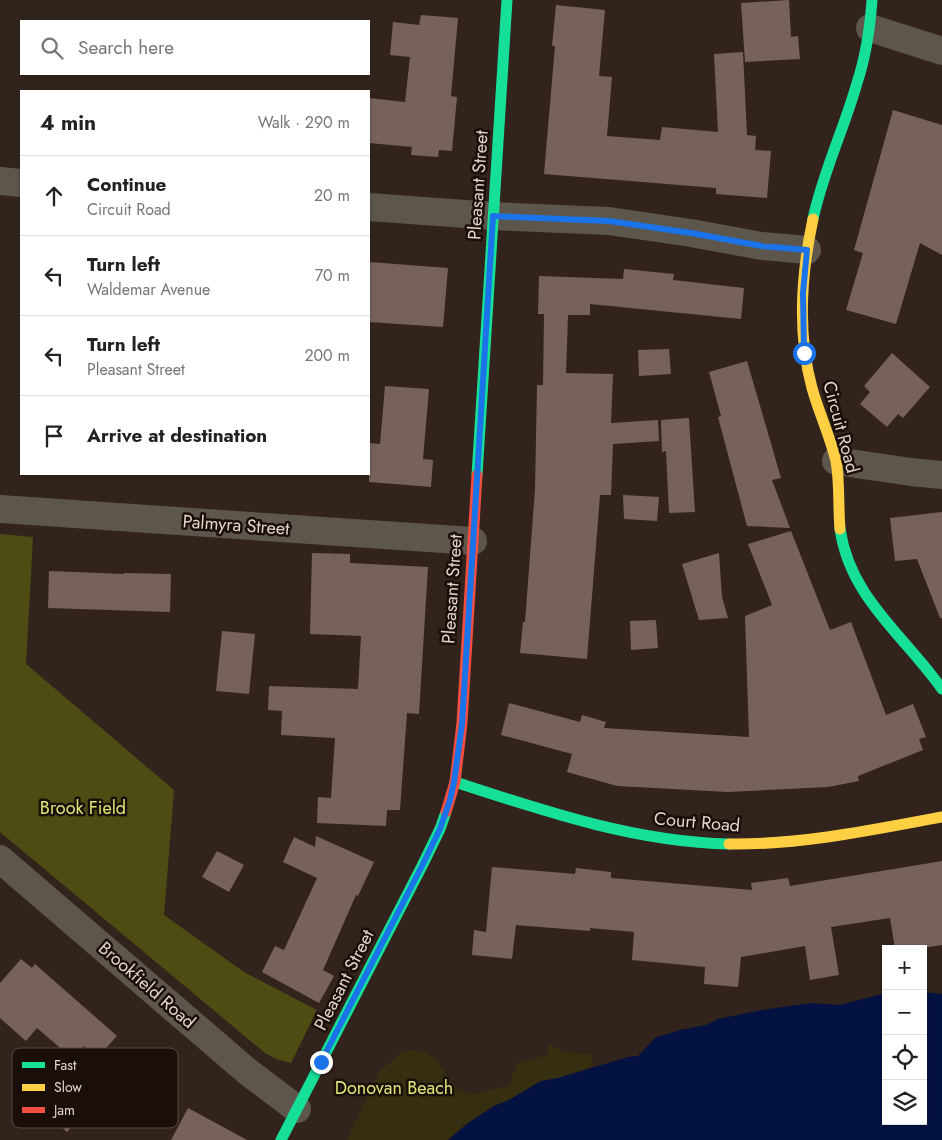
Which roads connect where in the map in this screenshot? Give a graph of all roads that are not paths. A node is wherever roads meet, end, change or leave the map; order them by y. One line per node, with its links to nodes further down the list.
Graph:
1 (507, 0): 8 (street, Pleasant Street)
2 (872, 0): 3 (street, Circuit Road)
3 (870, 28): 4 (street); 9 (street, Circuit Road)
4 (942, 51)
5 (0, 181): 6 (street)
6 (20, 183)
7 (370, 207): 8 (street)
8 (493, 216): 9 (street); 13 (street, Pleasant Street)
9 (807, 250): 10 (street, Circuit Road)
10 (836, 461): 11 (street); 14 (street, Circuit Road)
11 (942, 475)
12 (0, 509): 13 (street, Palmyra Street)
13 (473, 541): 15 (street, Pleasant Street)
14 (942, 689)
15 (454, 782): 16 (street, Court Road); 18 (street, Pleasant Street)
16 (942, 817)
17 (0, 859): 18 (street, Brookfield Road)
18 (297, 1109): 19 (street, Pleasant Street)
19 (281, 1140)

